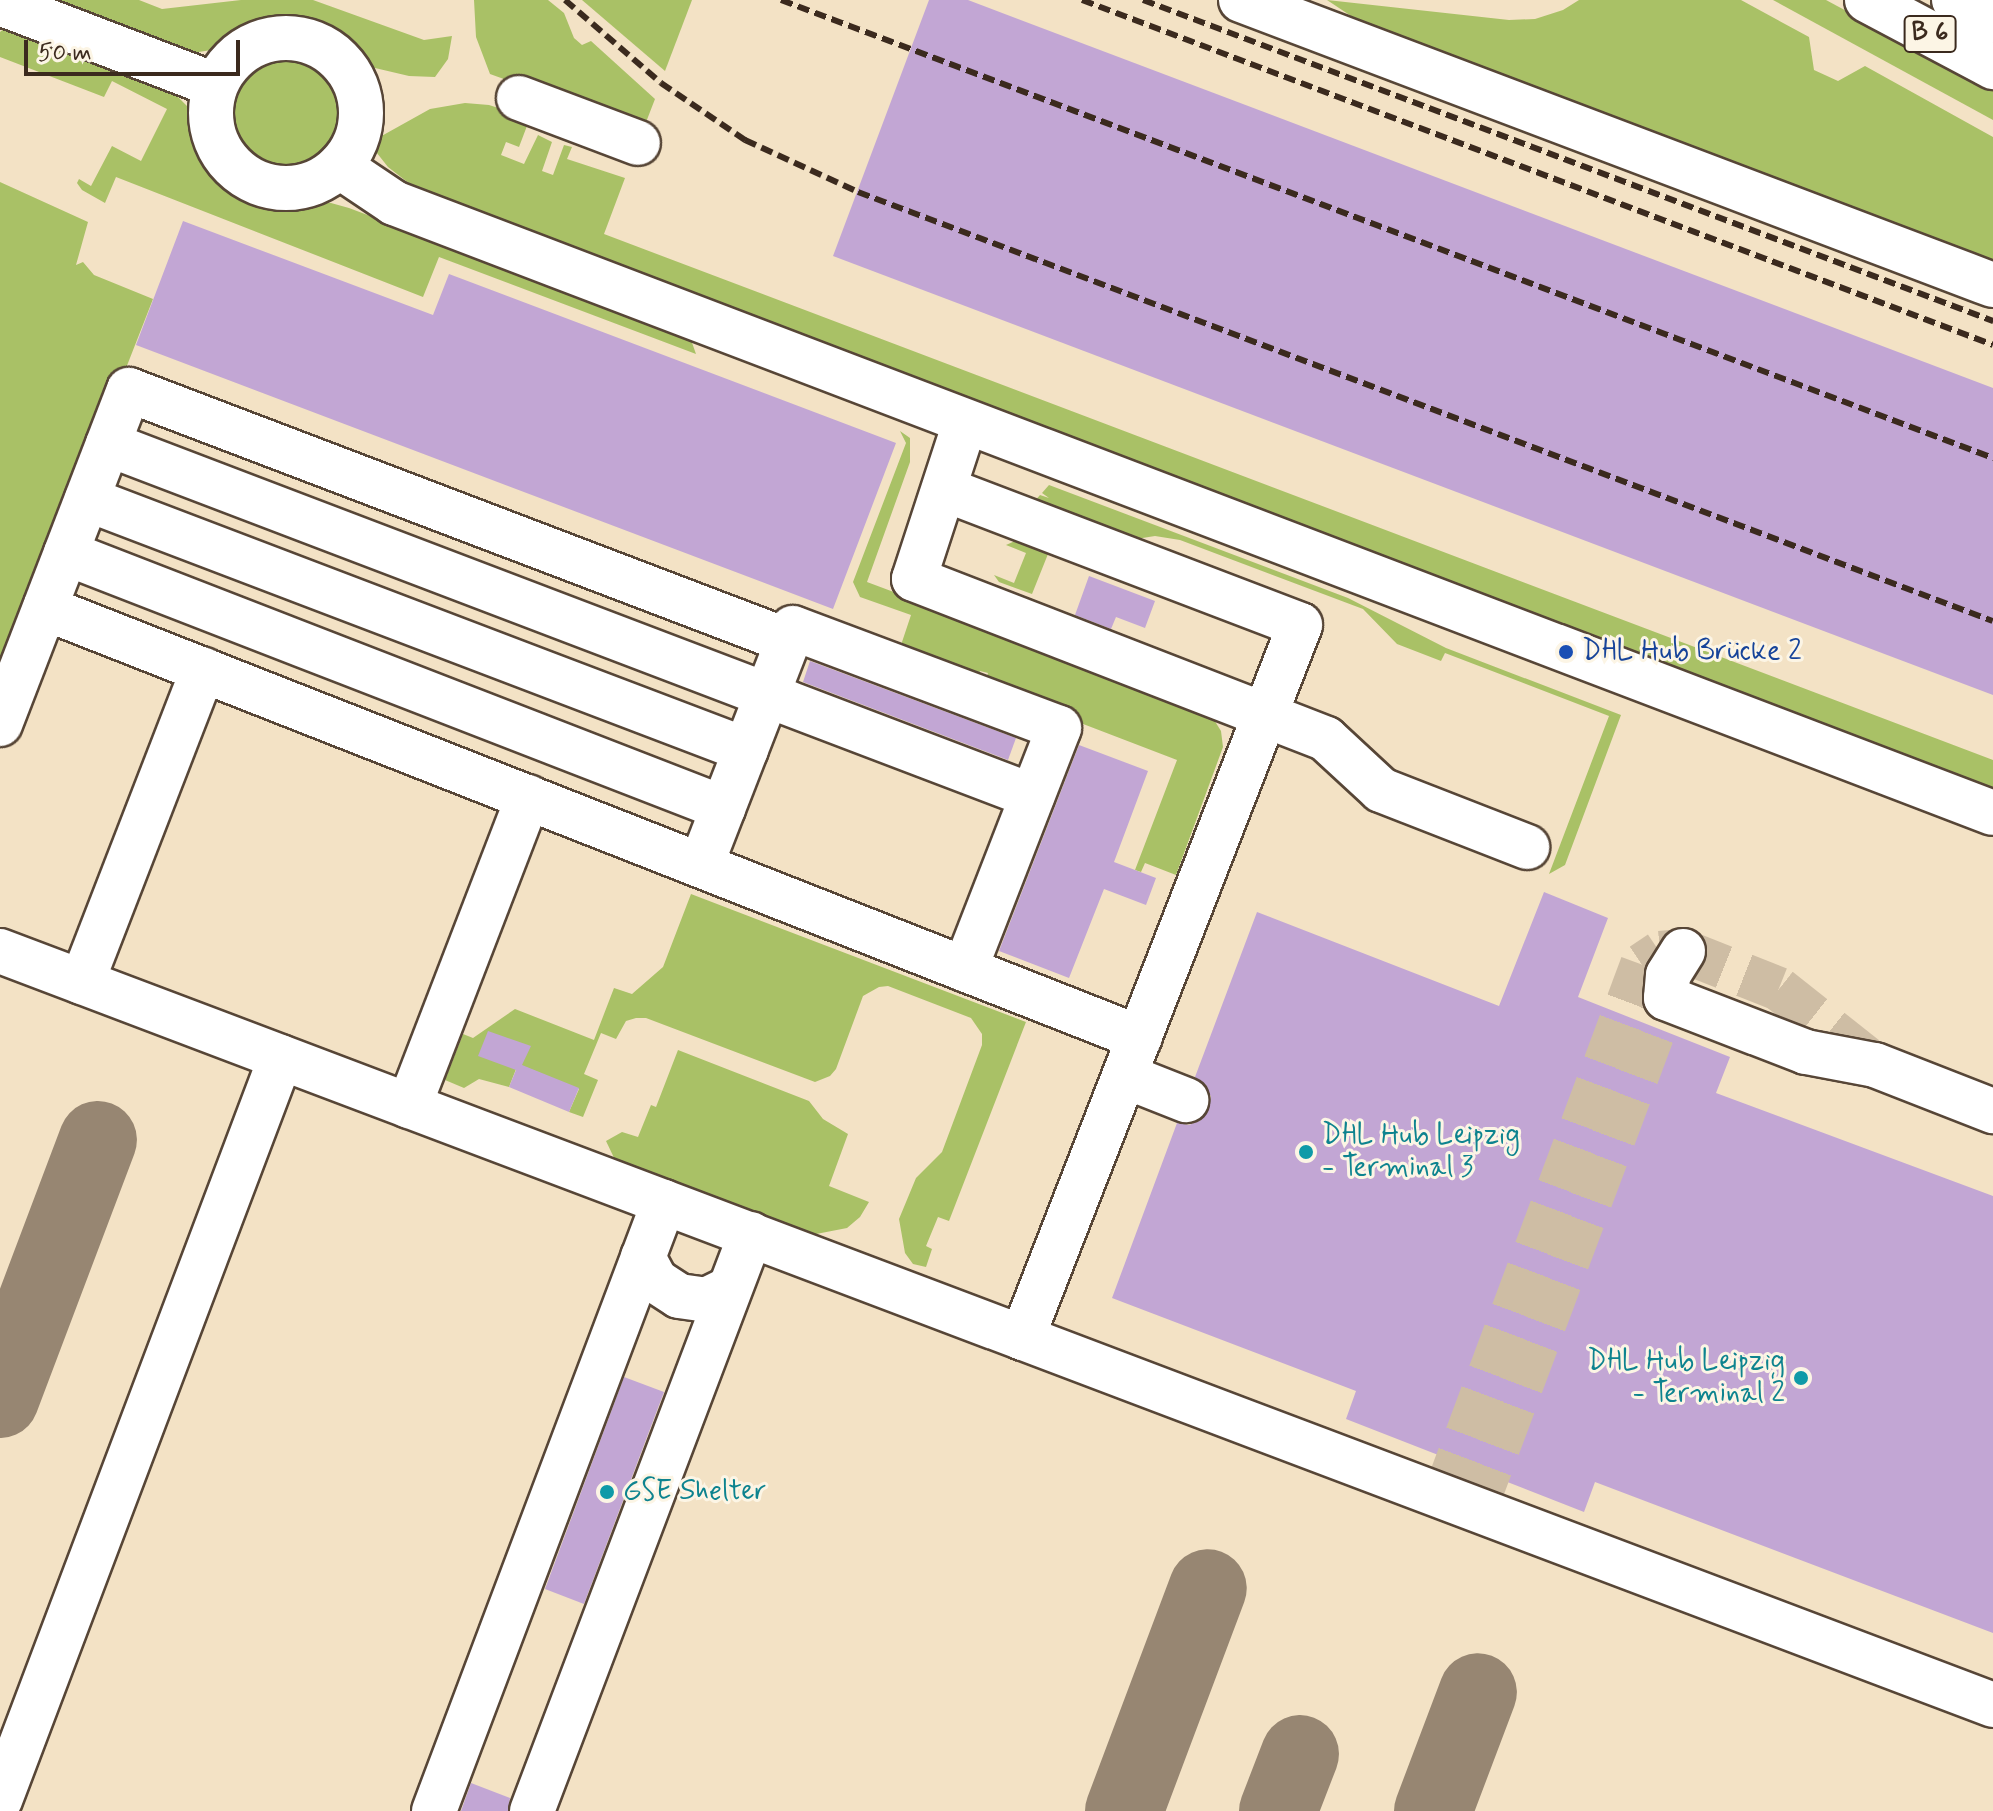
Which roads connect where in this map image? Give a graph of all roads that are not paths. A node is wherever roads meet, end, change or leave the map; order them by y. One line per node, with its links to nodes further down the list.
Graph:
1 (1241, 0): 11 (main road)
2 (1867, 0): 6 (main road, B 6)
3 (1954, 0): 5 (main road, B 6)
4 (0, 3): 7 (main road)
5 (1993, 20)
6 (1993, 67)
7 (215, 85): 10 (main road); 10 (main road)
8 (519, 98): 9 (main road)
9 (638, 143)
10 (339, 166): 12 (main road)
11 (1993, 285)
12 (965, 423): 14 (main road); 27 (main road)
13 (108, 444): 15 (main road); 18 (main road); 20 (main road)
14 (944, 489): 21 (main road); 21 (main road)
15 (87, 499): 16 (main road); 23 (main road)
16 (66, 553): 17 (main road); 26 (main road)
17 (45, 608): 19 (main road); 22 (main road)
18 (791, 634): 20 (main road); 24 (main road)
19 (203, 670): 25 (main road); 33 (main road)
20 (768, 694): 23 (main road); 24 (main road)
21 (1265, 716): 28 (main road); 35 (main road)
22 (0, 724)
23 (746, 750): 26 (main road)
24 (1032, 796): 32 (main road)
25 (528, 797): 29 (main road); 37 (main road)
26 (723, 808): 29 (main road)
27 (1993, 813)
28 (1527, 847)
29 (701, 865): 32 (main road)
30 (0, 951): 33 (main road)
31 (1683, 951): 38 (main road)
32 (965, 969): 35 (main road)
33 (82, 982): 34 (main road)
34 (281, 1057): 37 (main road); 45 (main road)
35 (1133, 1057): 36 (main road); 43 (main road)
36 (1186, 1100)
37 (409, 1106): 39 (main road)
38 (1993, 1111)
39 (664, 1202): 40 (main road); 41 (main road)
40 (751, 1234): 42 (main road); 43 (main road)
41 (643, 1257): 42 (main road); 46 (main road)
42 (729, 1289): 47 (main road)
43 (1022, 1338): 44 (main road)
44 (1993, 1705)
45 (0, 1800)
46 (434, 1811)
47 (532, 1811)

